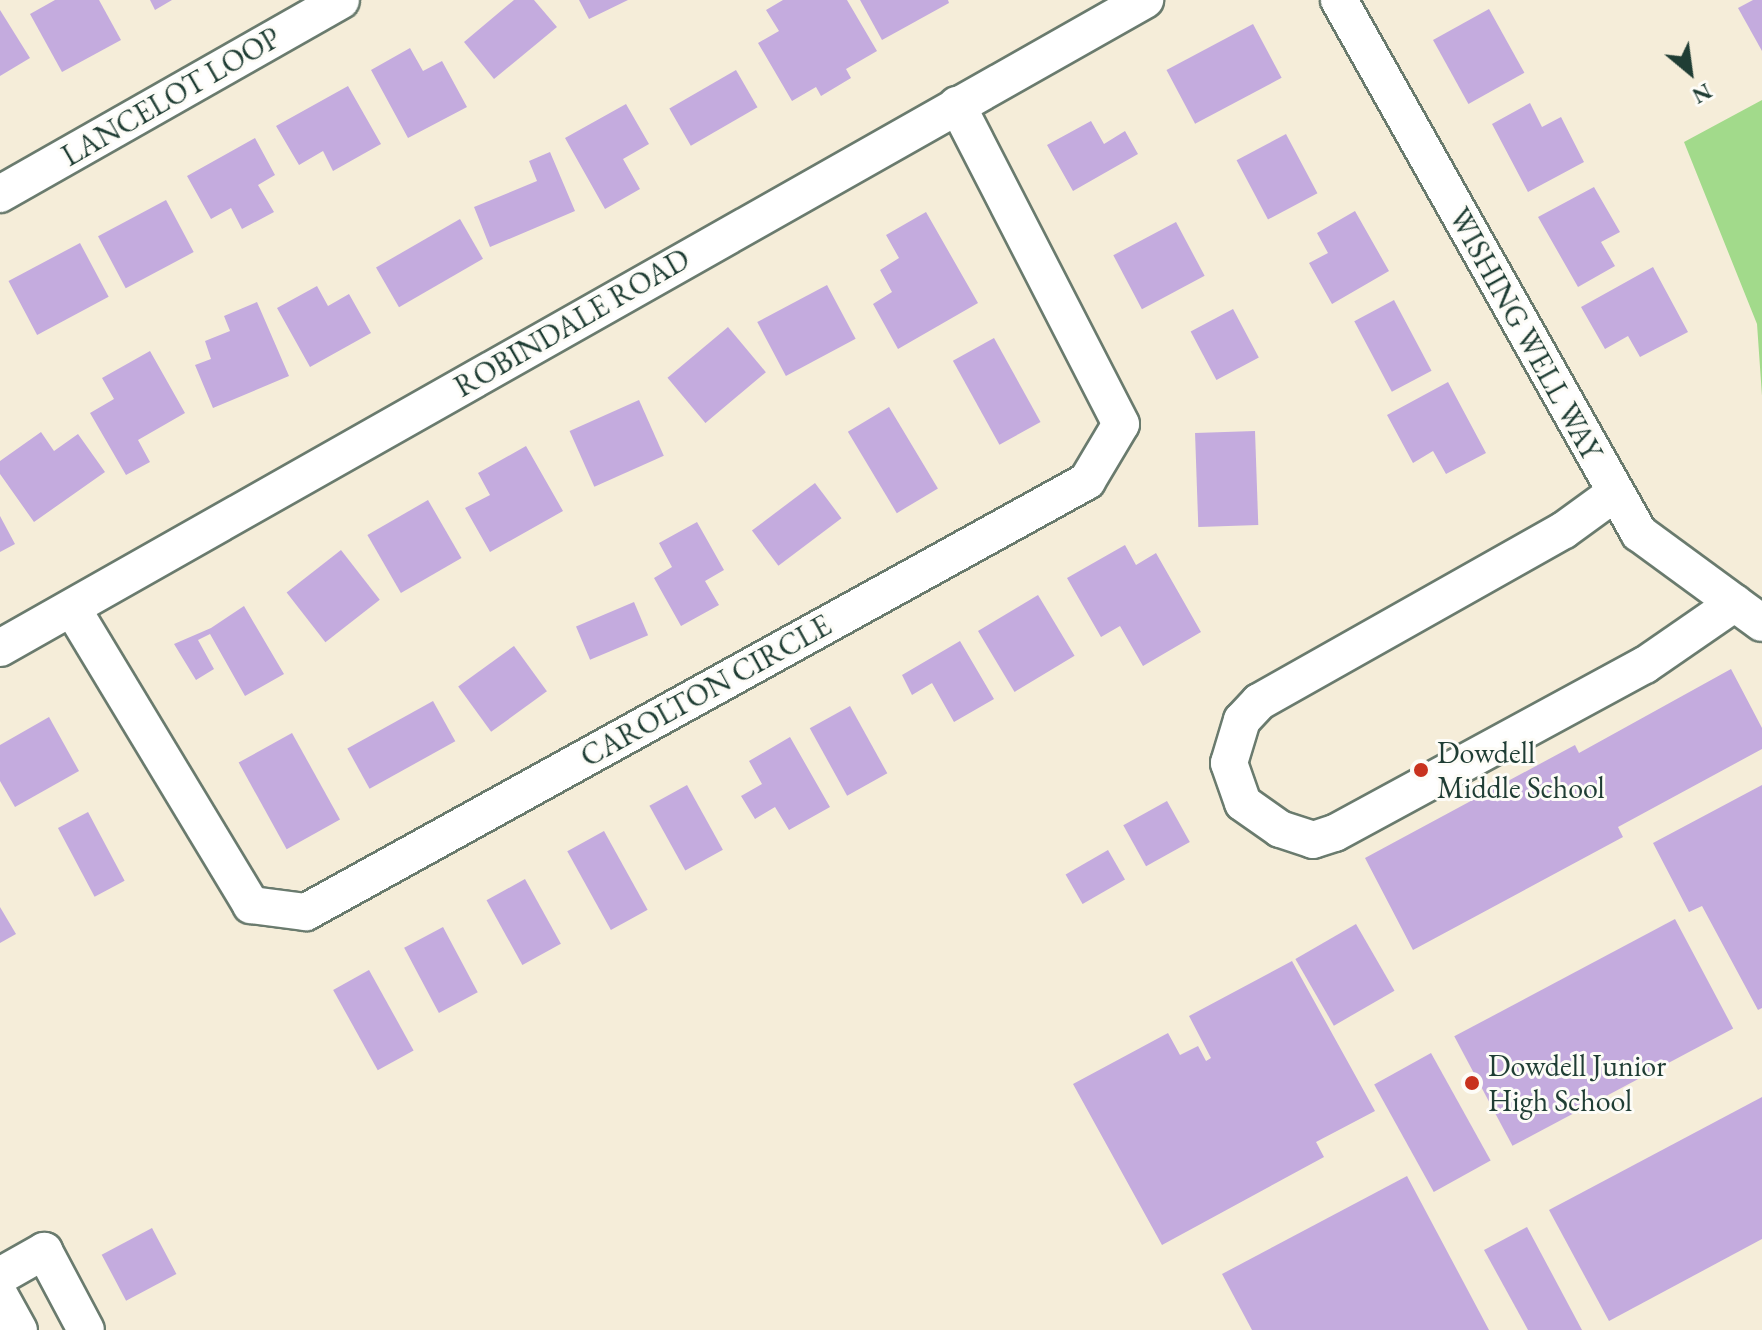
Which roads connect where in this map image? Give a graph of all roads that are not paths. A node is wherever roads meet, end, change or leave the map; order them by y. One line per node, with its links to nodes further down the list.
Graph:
1 (341, 0): 5 (street, LANCELOT LOOP)
2 (1145, 0): 4 (street, ROBINDALE ROAD)
3 (1339, 0): 6 (street, WISHING WELL WAY)
4 (957, 105): 7 (street, ROBINDALE ROAD); 7 (street, CAROLTON CIRCLE)
5 (0, 194)
6 (1615, 493): 8 (street, WISHING WELL WAY); 8 (street)
7 (72, 608): 9 (street, ROBINDALE ROAD)
8 (1749, 613)
9 (0, 648)
10 (0, 1276): 13 (street)
11 (0, 1296): 12 (street)
12 (19, 1330)
13 (86, 1330)

